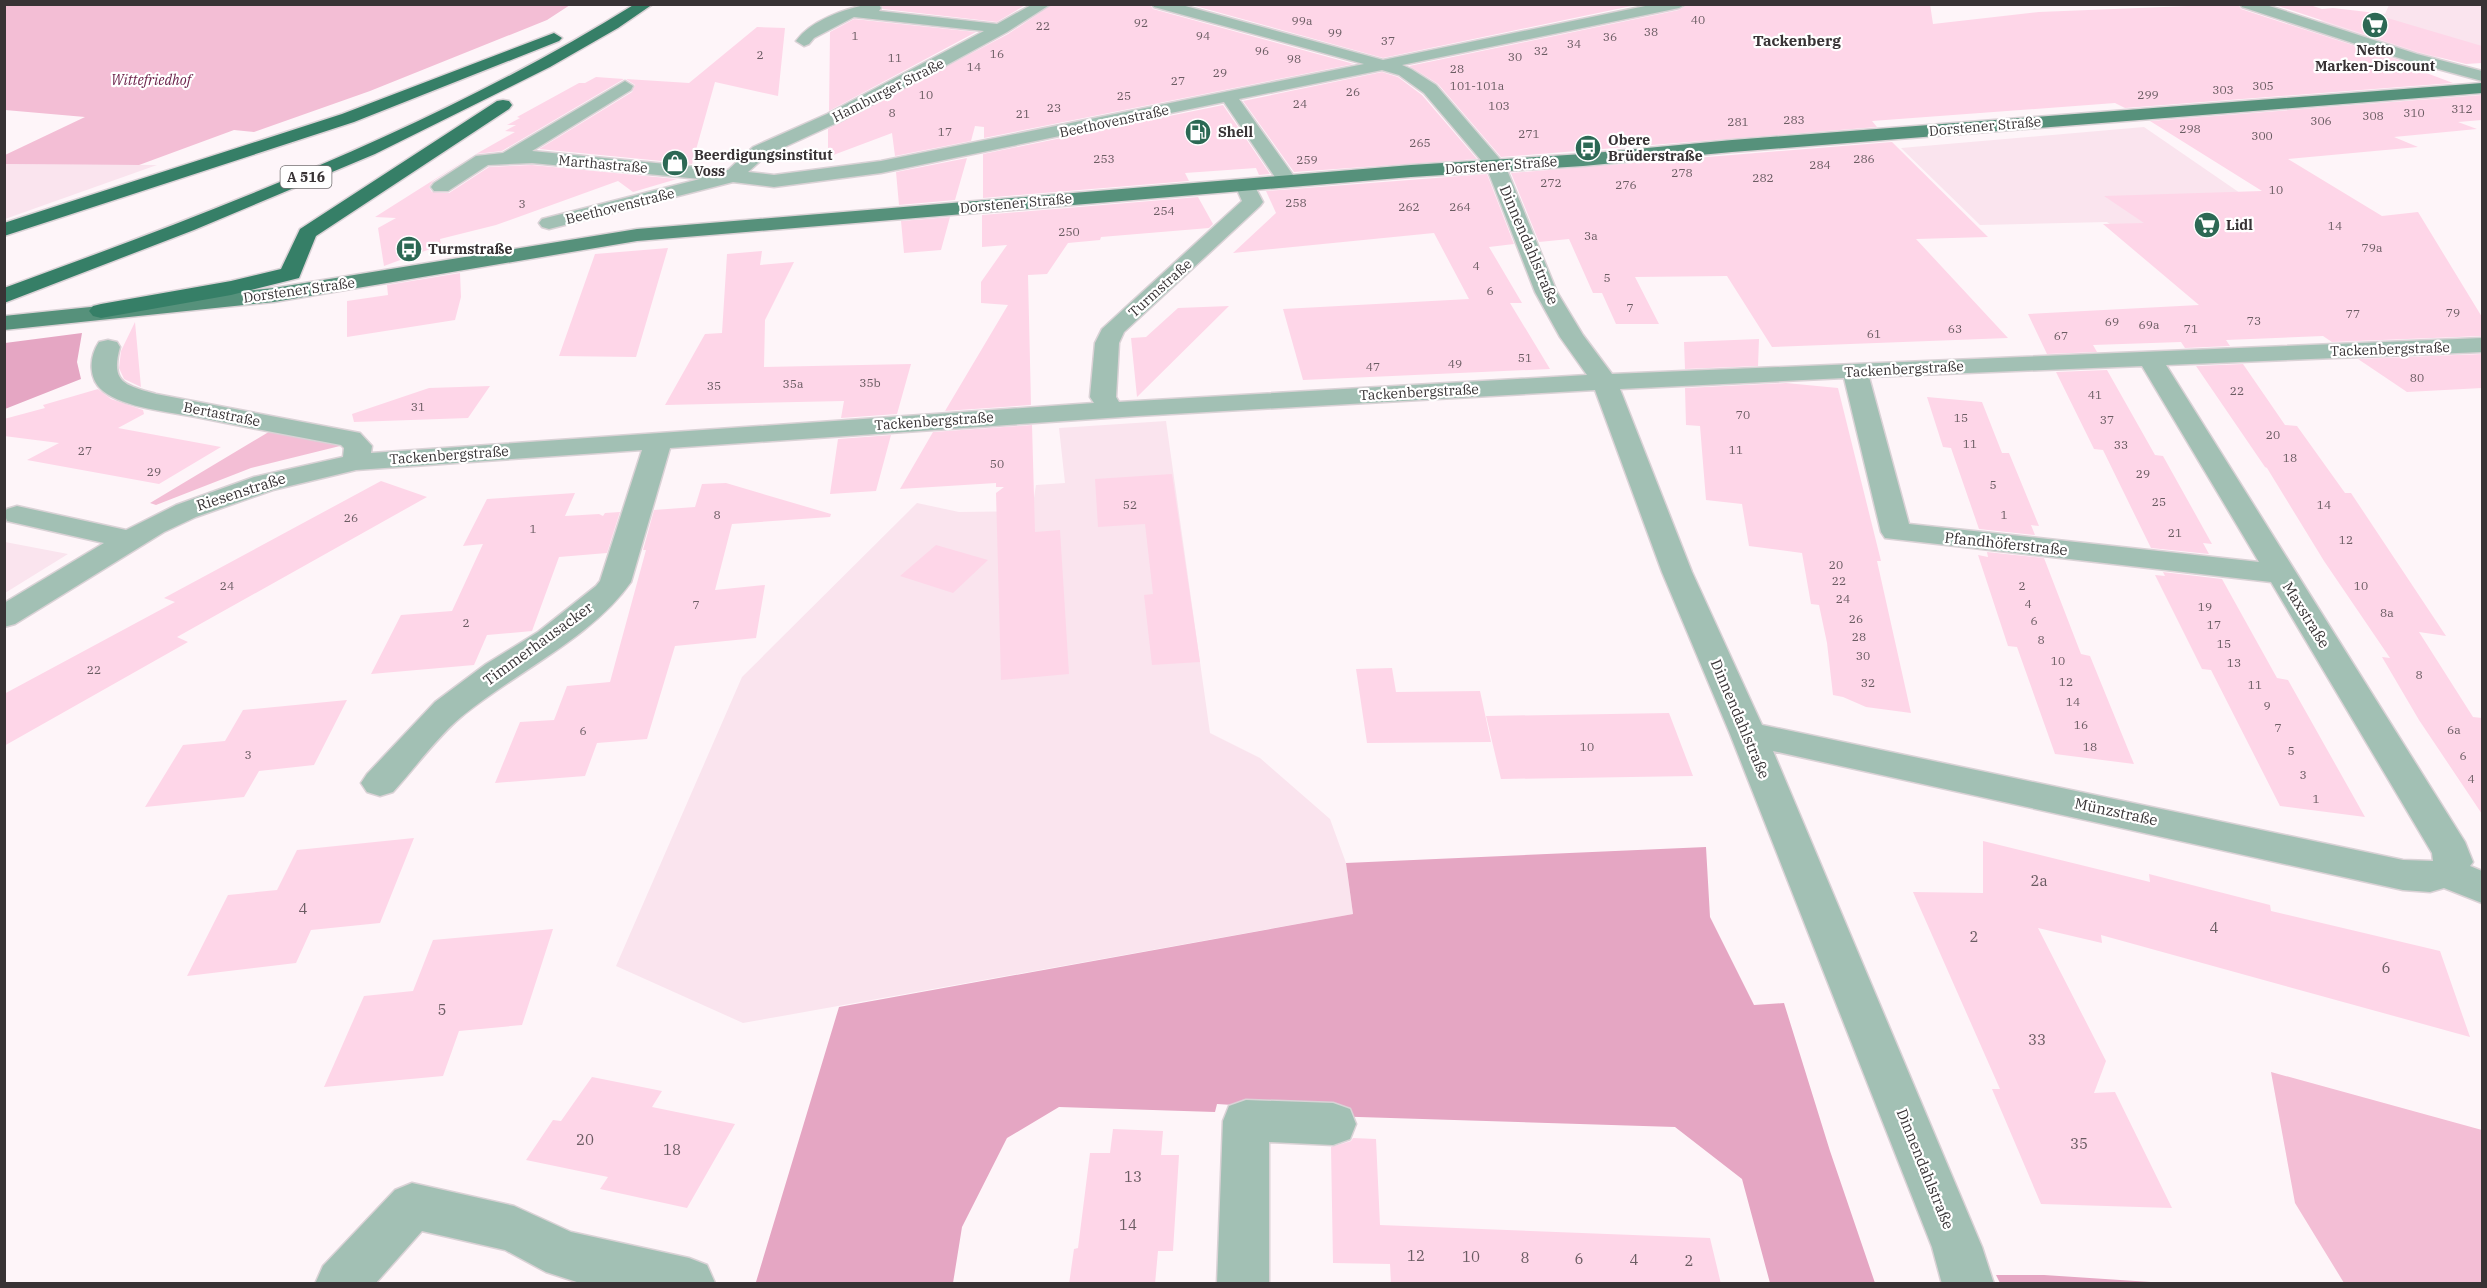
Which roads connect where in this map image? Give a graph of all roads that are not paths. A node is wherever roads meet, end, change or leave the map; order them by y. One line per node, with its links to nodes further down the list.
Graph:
1 (646, 4): 9 (highway, A 516)
2 (1044, 4): 8 (street, Hamburger Straße)
3 (1159, 4): 11 (street)
4 (1679, 4): 11 (street, Beethovenstraße)
5 (2247, 4): 12 (street)
6 (879, 8): 7 (street)
7 (852, 12): 8 (street); 10 (street)
8 (1002, 28): 17 (street, Hamburger Straße)
9 (597, 34): 24 (highway); 26 (highway, A 516)
10 (804, 41)
11 (1385, 64): 14 (street, Beethovenstraße); 16 (street)
12 (2480, 78): 16 (main road, Dorstener Straße)
13 (625, 86): 15 (street, Marthastraße)
14 (1228, 97): 17 (street, Beethovenstraße); 18 (street)
15 (510, 157): 17 (street, Marthastraße); 20 (street, Marthastraße)
16 (1495, 165): 18 (main road, Dorstener Straße); 34 (street, Dinnendahlstraße)
17 (733, 176): 21 (street, Beethovenstraße)
18 (1288, 182): 19 (main road, Dorstener Straße)
19 (1245, 185): 23 (main road, Dorstener Straße); 35 (street, Turmstraße)
20 (441, 187)
21 (549, 223)
22 (4, 230): 25 (highway, A 516)
23 (591, 241): 24 (main road, Dorstener Straße); 28 (main road, Dorstener Straße)
24 (291, 273): 27 (main road, Dorstener Straße); 28 (highway)
25 (4, 277)
26 (4, 296)
27 (4, 303)
28 (101, 311): 29 (main road, Dorstener Straße)
29 (4, 323)
30 (2482, 345): 32 (street, Tackenbergstraße)
31 (108, 347): 37 (street, Bertastraße)
32 (2150, 359): 33 (street, Tackenbergstraße); 40 (street, Maxstraße)
33 (1855, 372): 34 (street, Tackenbergstraße); 40 (street, Pfandhöferstraße)
34 (1605, 382): 35 (street, Tackenbergstraße); 42 (street, Dinnendahlstraße)
35 (1110, 409): 36 (street, Tackenbergstraße)
36 (659, 440): 37 (street, Tackenbergstraße); 43 (street, Timmerhausacker)
37 (356, 462): 39 (street, Riesenstraße)
38 (17, 515): 39 (street)
39 (131, 540): 41 (street, Riesenstraße)
40 (2281, 574): 44 (street, Maxstraße)
41 (4, 617)
42 (1748, 734): 44 (street, Münzstraße); 50 (street, Dinnendahlstraße)
43 (380, 783)
44 (2447, 872): 45 (street)
45 (2482, 888)
46 (1333, 1124): 49 (street)
47 (689, 1283): 48 (street)
48 (341, 1284)
49 (1243, 1284)
50 (1968, 1284)

